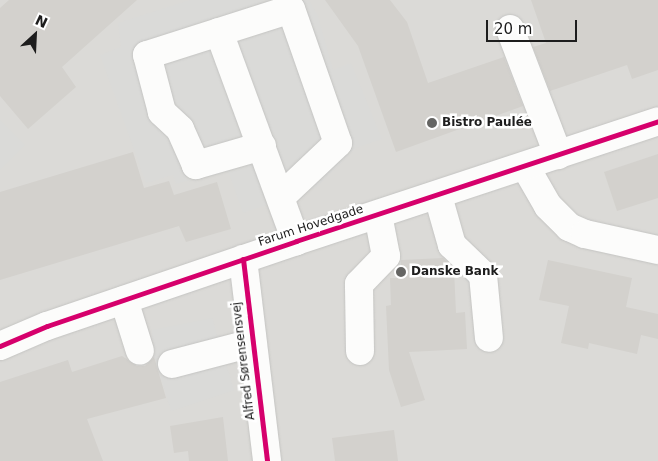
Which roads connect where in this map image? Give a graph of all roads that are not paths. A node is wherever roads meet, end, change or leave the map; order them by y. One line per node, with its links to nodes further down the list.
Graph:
1 (510, 29): 5 (street)
2 (219, 32): 4 (street); 4 (street); 7 (street)
3 (658, 121): 5 (street, Farum Hovedgade)
4 (262, 146): 7 (street)
5 (558, 155): 6 (street, Farum Hovedgade)
6 (525, 166): 8 (street, Farum Hovedgade); 11 (street)
7 (282, 196): 10 (street)
8 (438, 196): 9 (street, Farum Hovedgade); 14 (street)
9 (378, 215): 10 (street, Farum Hovedgade); 18 (street)
10 (296, 241): 12 (street, Farum Hovedgade)
11 (658, 250)
12 (243, 259): 13 (street, Farum Hovedgade); 15 (street, Alfred Sørensensvej)
13 (124, 300): 16 (street, Farum Hovedgade); 17 (street)
14 (489, 338)
15 (252, 343): 19 (street); 20 (street, Alfred Sørensensvej)
16 (0, 346)
17 (140, 351)
18 (360, 352)
19 (172, 364)
20 (266, 461)

